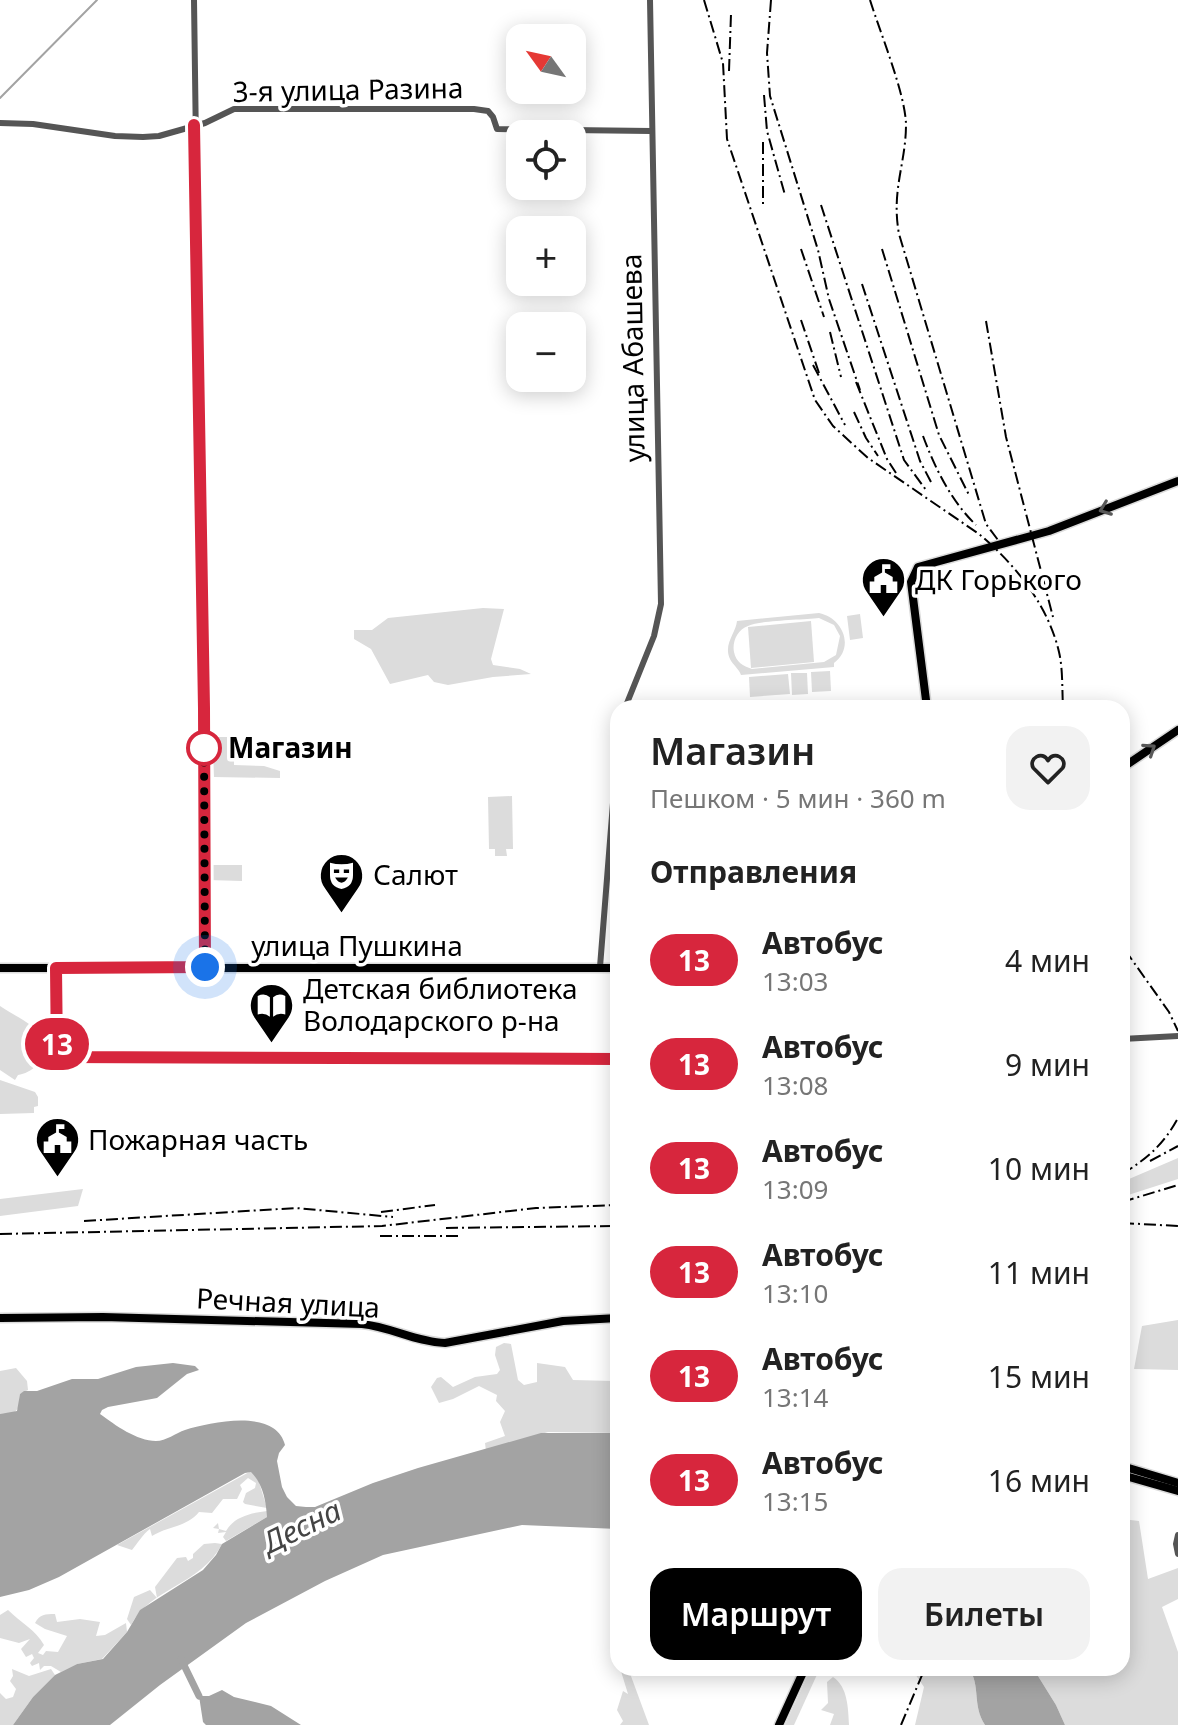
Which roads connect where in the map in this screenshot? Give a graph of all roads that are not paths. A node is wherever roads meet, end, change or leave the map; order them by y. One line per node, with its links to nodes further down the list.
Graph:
1 (194, 0): 4 (street)
2 (650, 0): 5 (street, улица Абашева)
3 (0, 123): 4 (street, 3-я улица Разина)
4 (194, 125): 5 (street, 3-я улица Разина); 12 (street)
5 (651, 131): 7 (street, улица Абашева)
6 (1178, 481): 8 (main road, one-way to 8)
7 (628, 700)
8 (926, 700)
9 (1178, 730): 10 (main road, one-way to 9)
10 (1130, 763)
11 (610, 841): 13 (street)
12 (205, 967): 13 (main road, улица Пушкина); 15 (main road, улица Пушкина)
13 (600, 967): 16 (main road, улица Пушкина)
14 (0, 968): 15 (main road, улица Пушкина)
15 (56, 968): 19 (main road)
16 (610, 968)
17 (1178, 1036): 18 (street)
18 (1130, 1039)
19 (610, 1059)
20 (0, 1318): 21 (main road, Речная улица)
21 (610, 1318)
22 (1130, 1468): 24 (main road)
23 (1130, 1477): 25 (main road)
24 (1178, 1483)
25 (1178, 1491)
26 (1178, 1535): 27 (street)
27 (1178, 1554)
28 (801, 1676): 29 (main road)
29 (779, 1725)

